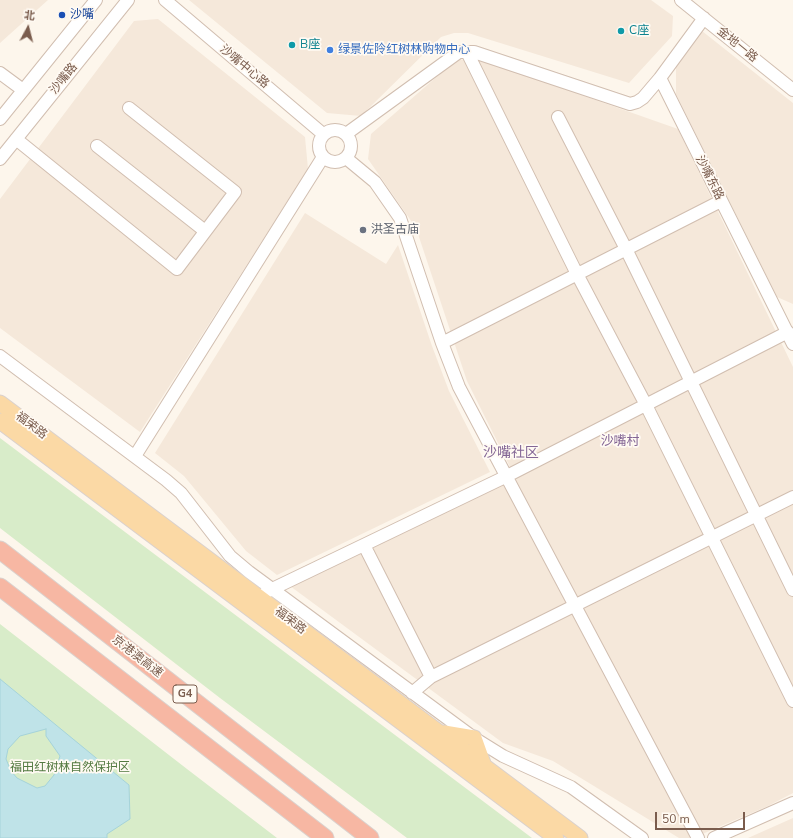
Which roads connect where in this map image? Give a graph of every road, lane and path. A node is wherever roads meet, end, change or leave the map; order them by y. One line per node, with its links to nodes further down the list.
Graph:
1 (96, 0): 9 (street, 沙嘴路)
2 (128, 0): 16 (street, 沙嘴路)
3 (165, 0): 14 (street, 沙嘴中心路)
4 (681, 0): 5 (street, 金地一路)
5 (704, 18): 8 (street); 10 (street, 金地一路)
6 (467, 52): 8 (street); 15 (street); 24 (street)
7 (0, 72): 9 (street)
8 (660, 78): 21 (street, 沙嘴东路)
9 (23, 90): 13 (street, 沙嘴路)
10 (793, 90)
11 (129, 108): 22 (street)
12 (558, 116): 23 (street)
13 (0, 119)
14 (323, 134): 15 (street); 18 (street)
15 (346, 134): 19 (street)
16 (16, 139): 20 (street, 沙嘴路); 22 (street)
17 (97, 146): 22 (street)
18 (323, 157): 19 (street); 33 (street)
19 (346, 158): 26 (street)
20 (0, 159)
21 (721, 201): 23 (street); 25 (street, 沙嘴东路)
22 (205, 231)
23 (626, 249): 24 (street); 29 (street)
24 (577, 274): 26 (street); 31 (street)
25 (788, 324): 27 (street, 沙嘴东路); 29 (street)
26 (442, 343): 34 (street)
27 (793, 344)
28 (0, 356): 33 (street)
29 (692, 382): 31 (street); 36 (street)
30 (0, 403): 43 (main road, 福荣路)
31 (646, 405): 34 (street); 37 (street)
32 (0, 421): 54 (main road, 福荣路)
33 (135, 456): 41 (street)
34 (505, 477): 38 (street); 44 (street)
35 (793, 497): 36 (street)
36 (756, 516): 37 (street); 42 (street)
37 (710, 538): 44 (street); 47 (street)
38 (364, 545): 41 (street); 45 (street)
39 (0, 550): 53 (highway, 京港澳高速 / G4)
40 (0, 587): 52 (highway, G4)
41 (272, 589): 43 (street); 46 (street)
42 (793, 590)
43 (257, 596): 48 (main road, 福荣路)
44 (576, 605): 45 (street); 57 (street)
45 (431, 677): 46 (street)
46 (412, 693): 49 (street)
47 (793, 701)
48 (439, 732): 49 (main road); 50 (main road, 福荣路)
49 (474, 738): 50 (main road); 56 (street)
50 (484, 766): 55 (main road, 福荣路)
51 (793, 803): 58 (street)
52 (325, 838)
53 (370, 838)
54 (556, 838)
55 (580, 838)
56 (642, 838)
57 (698, 838)
58 (714, 838)

